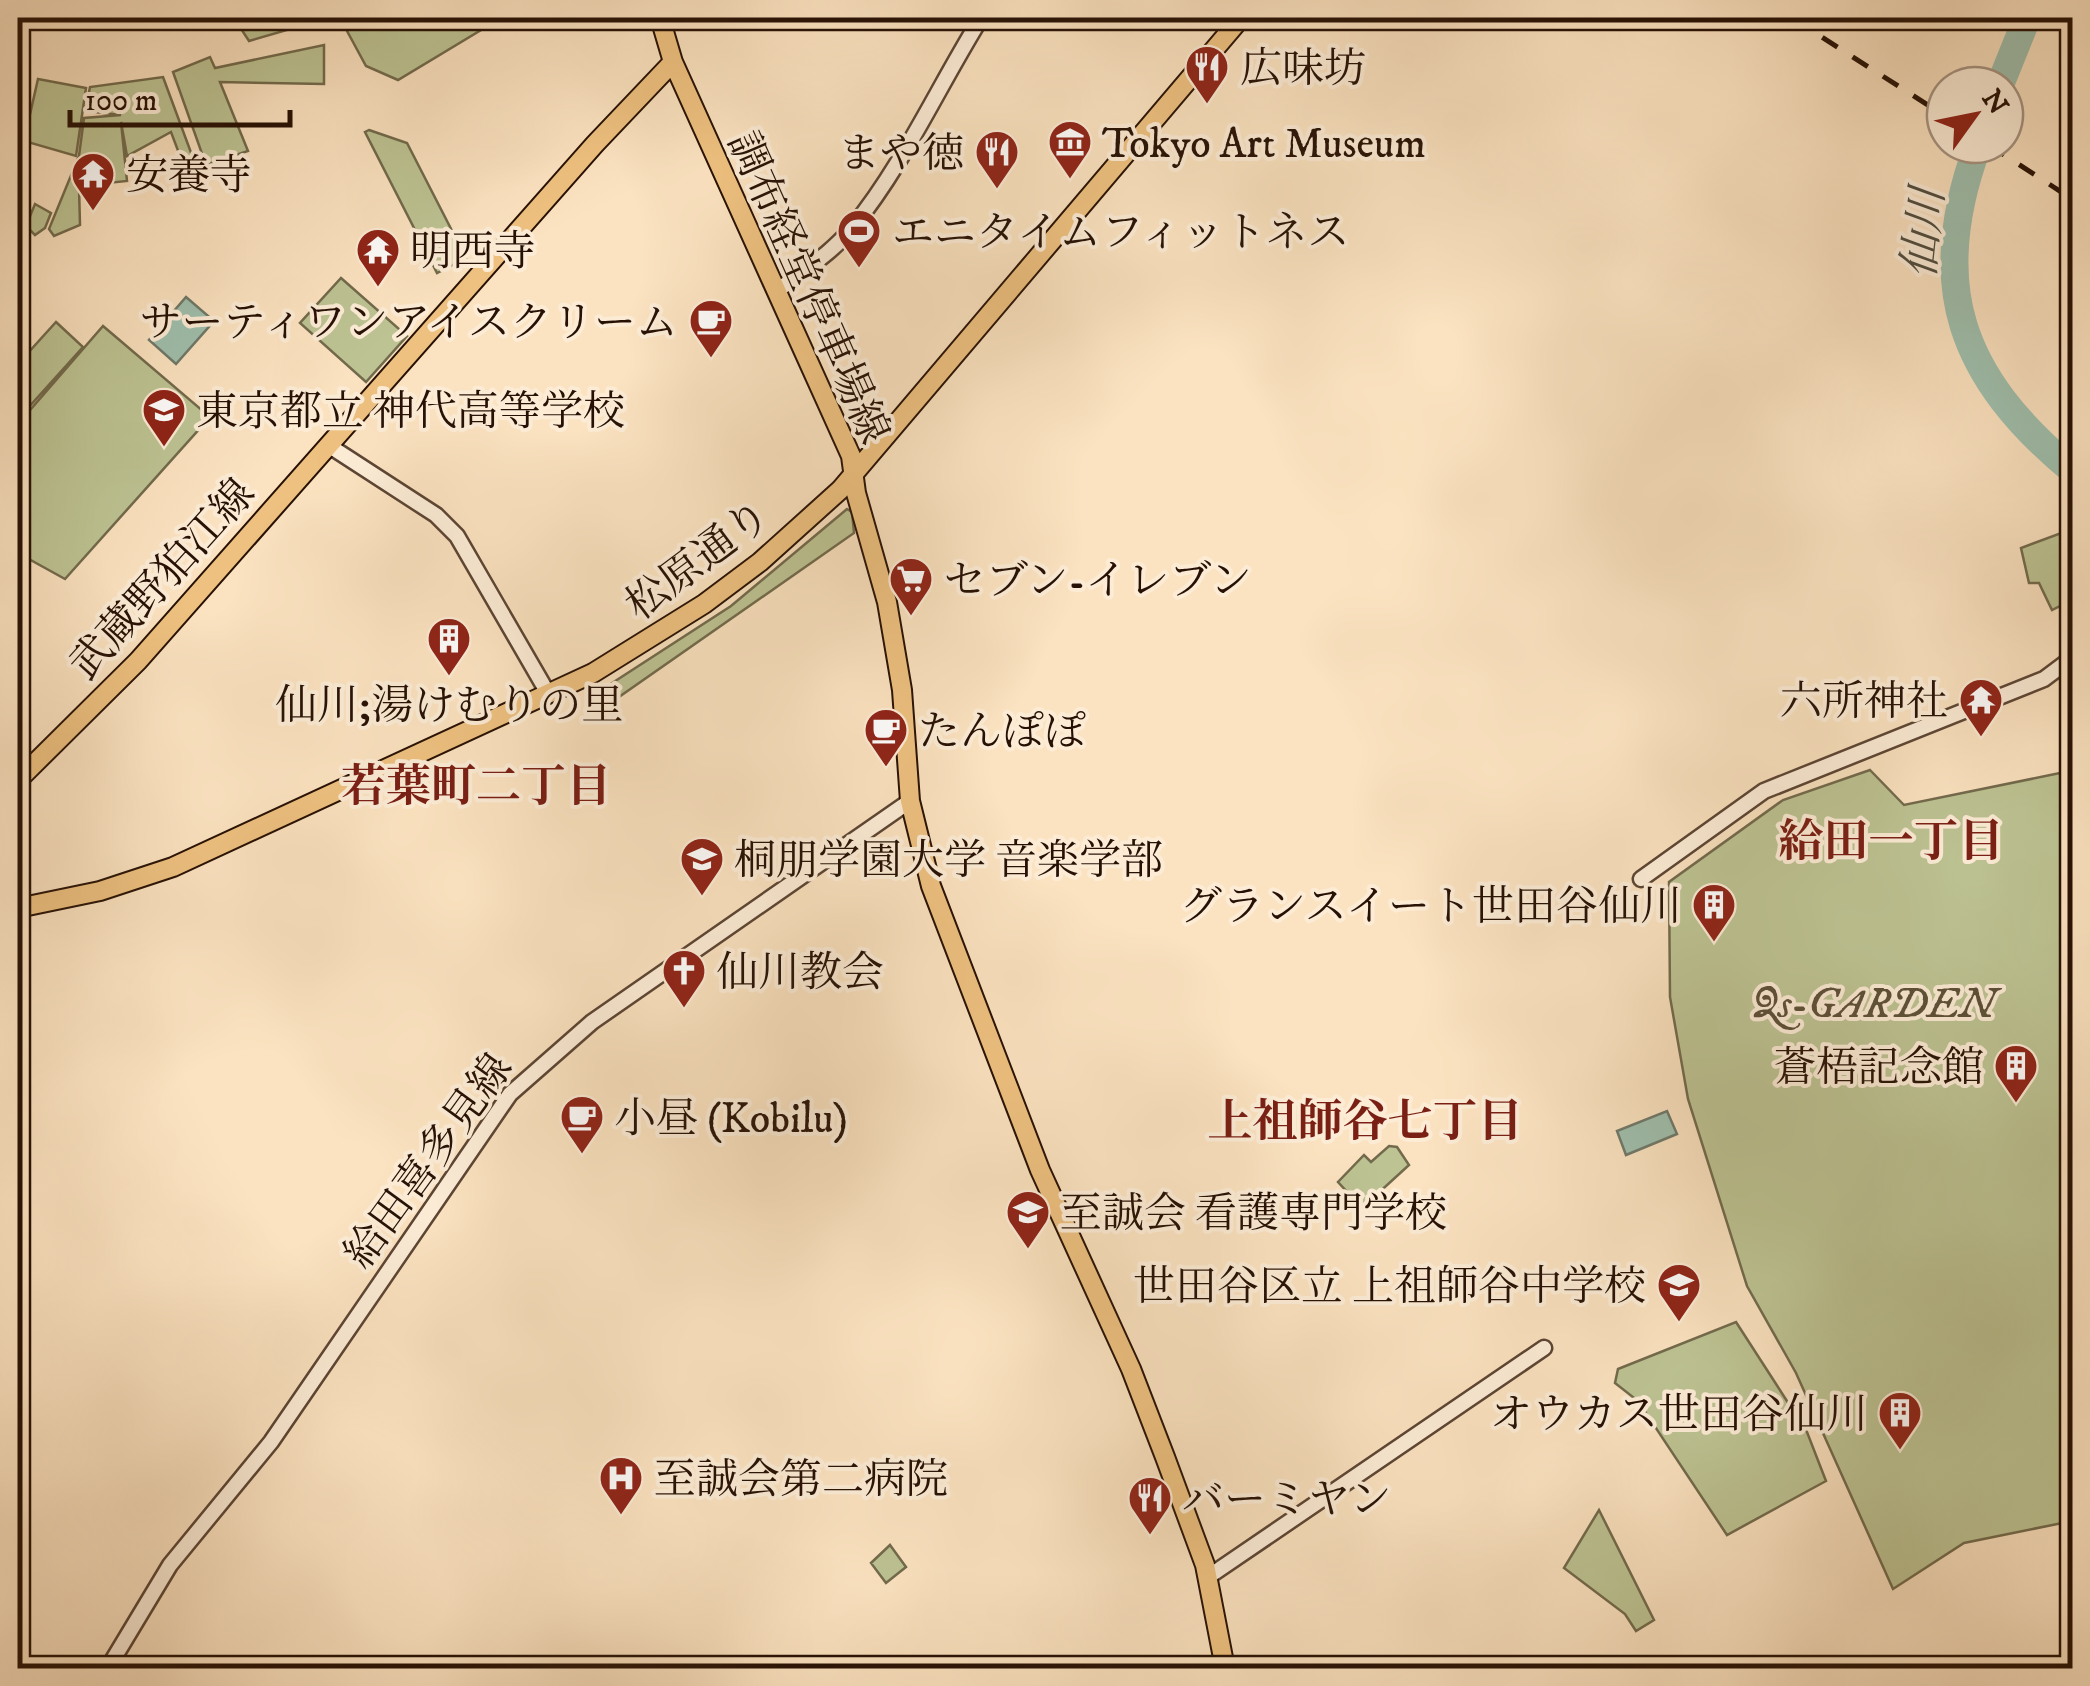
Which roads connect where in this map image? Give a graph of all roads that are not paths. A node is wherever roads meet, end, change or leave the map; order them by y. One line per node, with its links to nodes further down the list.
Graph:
1 (660, 18): 4 (main road, 調布経堂停車場線)
2 (980, 18): 5 (street)
3 (1240, 18): 7 (main road, 松原通り)
4 (673, 62): 5 (main road, 調布経堂停車場線); 6 (main road, 武蔵野狛江線)
5 (776, 292): 7 (main road, 調布経堂停車場線)
6 (328, 446): 9 (street); 10 (main road, 武蔵野狛江線)
7 (853, 472): 9 (main road, 松原通り); 11 (main road, 調布経堂停車場線)
8 (2072, 658): 12 (street)
9 (549, 695): 13 (main road, 松原通り)
10 (18, 780)
11 (910, 801): 15 (main road, 調布経堂停車場線); 16 (street, 給田喜多見線)
12 (1641, 879)
13 (18, 908)
14 (1544, 1348): 15 (street)
15 (1208, 1577): 17 (main road, 調布経堂停車場線)
16 (108, 1668)
17 (1225, 1668)

